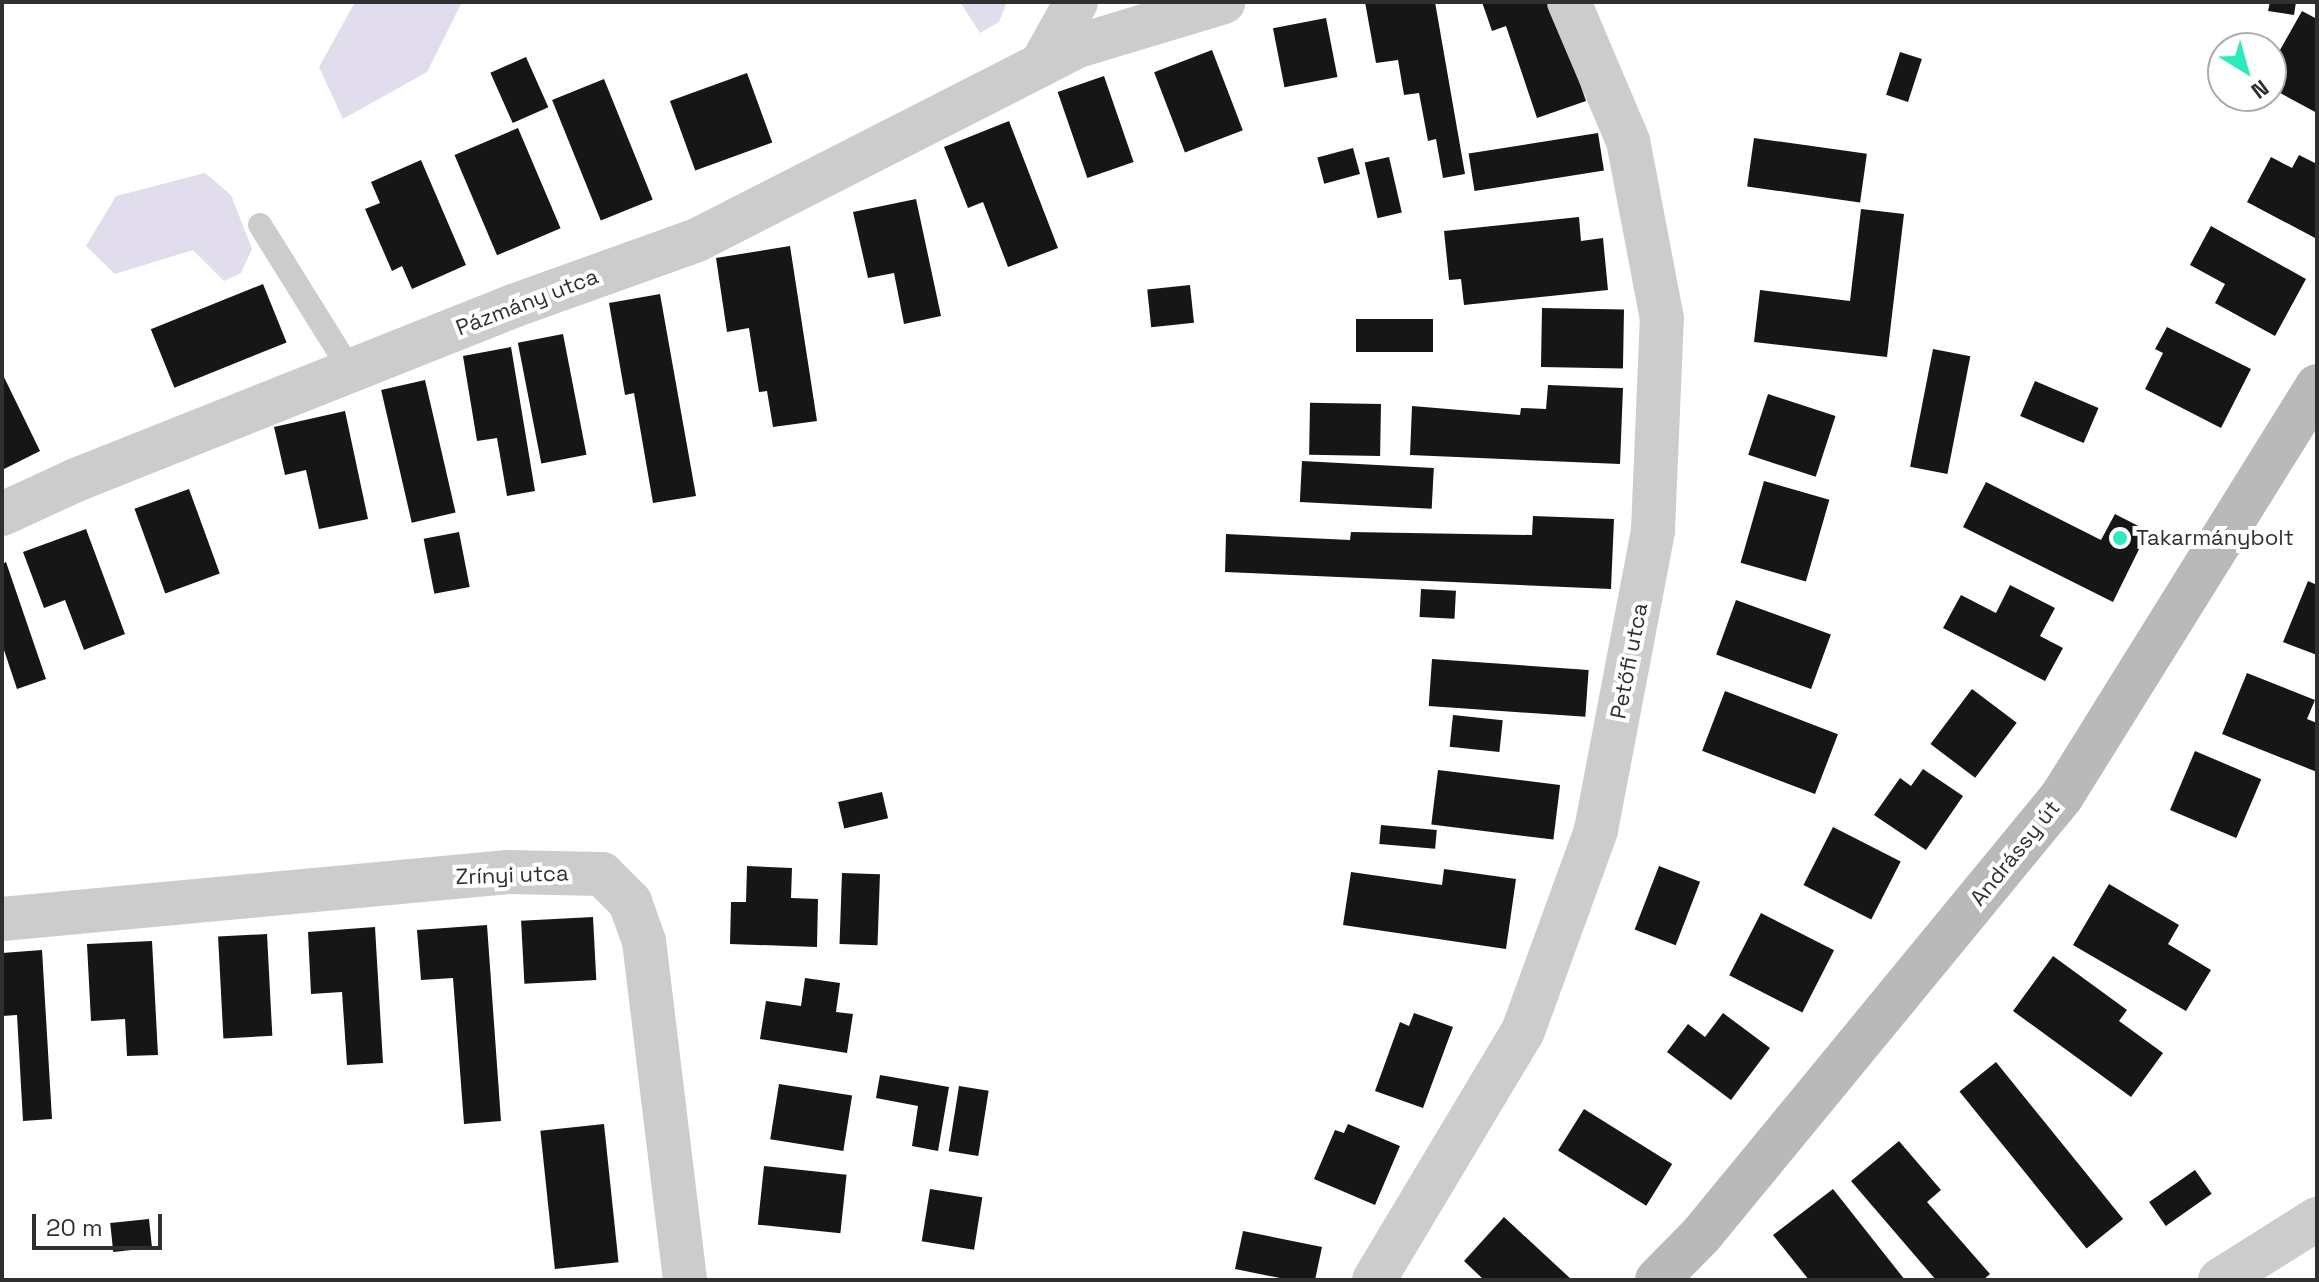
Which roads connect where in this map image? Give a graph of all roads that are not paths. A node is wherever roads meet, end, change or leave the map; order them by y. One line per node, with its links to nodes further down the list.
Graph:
1 (1076, 2): 4 (street)
2 (1224, 2): 4 (street, Pázmány utca)
3 (1569, 2): 12 (street, Petőfi utca)
4 (1041, 65): 6 (street, Pázmány utca)
5 (260, 225): 6 (lane)
6 (351, 371): 8 (street, Pázmány utca)
7 (2317, 386): 13 (main road, Andrássy út)
8 (2, 514)
9 (2, 919): 11 (street, Zrínyi utca)
10 (2317, 1219): 14 (street)
11 (685, 1280)
12 (1374, 1280)
13 (1657, 1280)
14 (2220, 1280)

